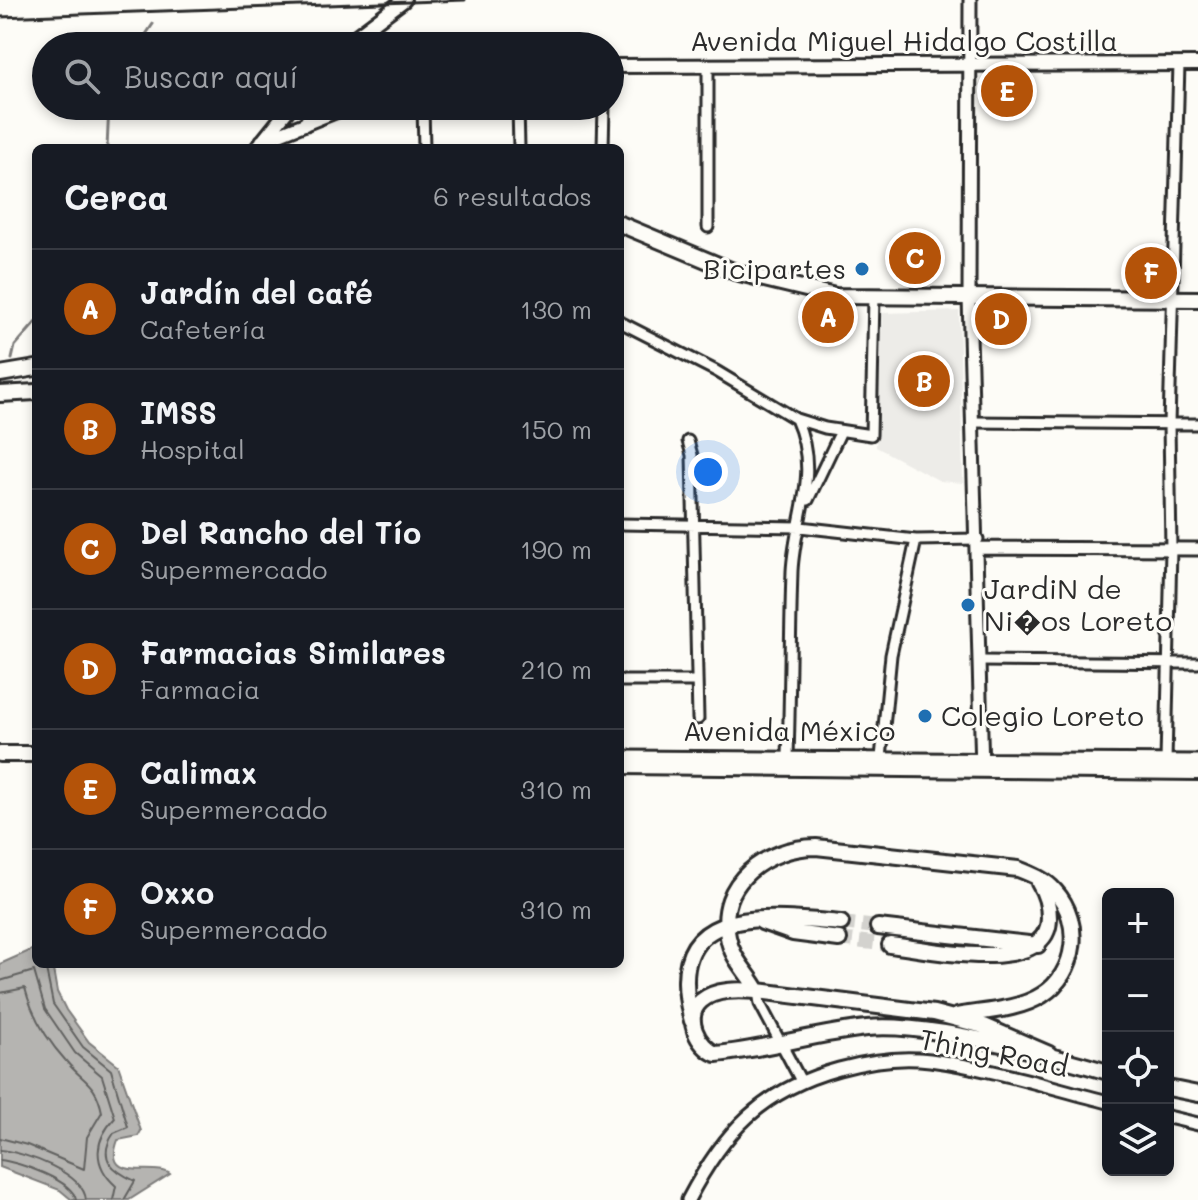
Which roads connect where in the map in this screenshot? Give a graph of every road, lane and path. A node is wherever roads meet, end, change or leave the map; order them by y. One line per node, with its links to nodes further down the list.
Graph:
1 (404, 0): 3 (main road)
2 (970, 0): 9 (street)
3 (366, 28): 4 (main road); 5 (main road)
4 (361, 32)
5 (363, 32)
6 (1179, 64): 7 (main road, Avenida Miguel Hidalgo Costilla); 9 (main road, Avenida Miguel Hidalgo Costilla); 27 (street)
7 (1198, 64)
8 (708, 65): 9 (main road, Avenida Miguel Hidalgo Costilla); 10 (main road, Avenida Miguel Hidalgo Costilla); 24 (street)
9 (970, 65): 26 (street)
10 (624, 66)
11 (280, 120): 18 (main road)
12 (308, 120): 17 (main road)
13 (315, 120): 17 (main road)
14 (423, 120): 20 (street)
15 (518, 120): 21 (street)
16 (604, 120): 22 (street)
17 (305, 124): 19 (main road)
18 (260, 144)
19 (261, 144)
20 (424, 144)
21 (519, 144)
22 (603, 144)
23 (624, 226): 25 (highway)
24 (708, 227)
25 (874, 297): 26 (highway); 38 (street)
26 (969, 297): 27 (highway); 35 (street)
27 (1173, 299): 28 (highway); 36 (street)
28 (1198, 299)
29 (624, 324): 34 (street)
30 (32, 369): 31 (highway)
31 (0, 374)
32 (32, 392): 33 (highway)
33 (0, 394)
34 (796, 419): 38 (street); 40 (street)
35 (973, 422): 36 (street); 45 (street)
36 (1169, 424): 37 (street); 46 (street)
37 (1198, 424)
38 (841, 431): 40 (street)
39 (688, 441): 42 (street)
40 (805, 507): 43 (street)
41 (624, 524): 42 (street)
42 (694, 524): 43 (street); 52 (street)
43 (800, 527): 44 (street); 57 (street)
44 (916, 540): 45 (street); 58 (street)
45 (979, 544): 46 (street); 48 (street)
46 (1171, 549): 47 (street); 49 (street)
47 (1198, 549)
48 (982, 661): 49 (street); 61 (street)
49 (1169, 663): 50 (street); 59 (street)
50 (1198, 663)
51 (624, 681): 52 (street)
52 (697, 681): 53 (street)
53 (698, 719)
54 (0, 754): 55 (highway)
55 (32, 754)
56 (624, 757): 57 (street, Avenida México)
57 (788, 757): 58 (street, Avenida México)
58 (881, 758): 61 (street, Avenida México)
59 (1166, 761): 60 (street, Avenida México); 61 (street, Avenida México)
60 (1198, 761)
61 (982, 764): 62 (highway); 63 (highway)
62 (624, 766)
63 (1198, 772)
64 (1035, 876): 66 (highway); 71 (highway); 73 (highway)
65 (754, 920): 66 (highway); 67 (highway); 69 (highway)
66 (727, 922): 72 (highway); 74 (highway)
67 (841, 923)
68 (878, 927): 71 (highway)
69 (839, 939)
70 (890, 945): 71 (highway)
71 (1039, 945)
72 (758, 991): 73 (highway); 74 (highway); 75 (street)
73 (950, 1017): 76 (highway)
74 (693, 1025): 75 (highway)
75 (781, 1041): 76 (highway); 78 (street)
76 (1049, 1054): 77 (highway)
77 (1102, 1070)
78 (801, 1081): 81 (street, Thing Road); 84 (street, Thing Road)
79 (1174, 1089): 80 (highway)
80 (1198, 1094)
81 (1102, 1101)
82 (1174, 1118): 83 (street)
83 (1198, 1124)
84 (688, 1200)

